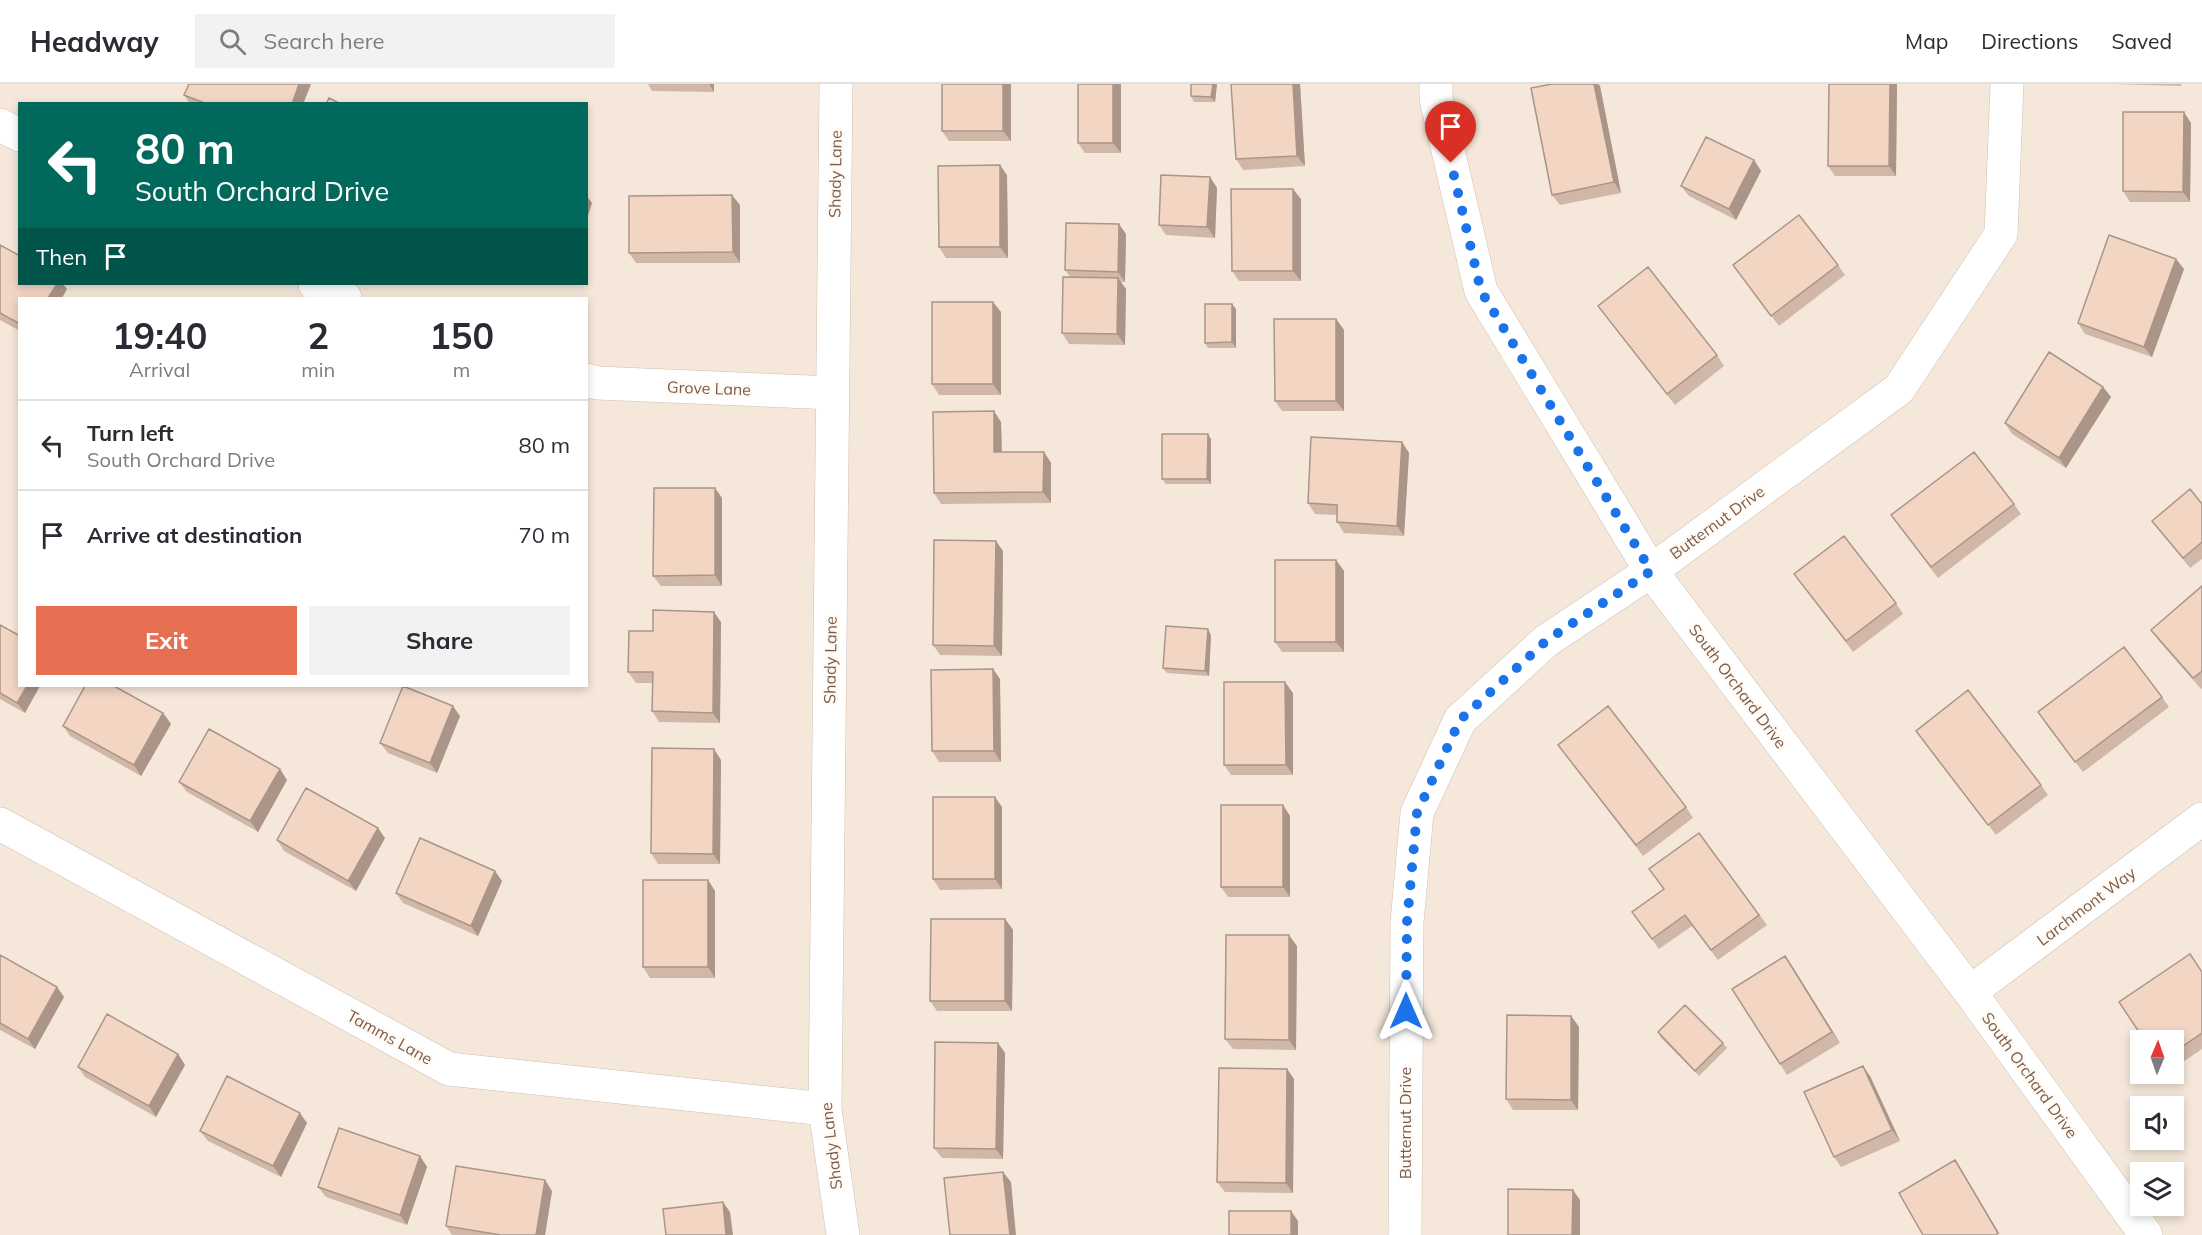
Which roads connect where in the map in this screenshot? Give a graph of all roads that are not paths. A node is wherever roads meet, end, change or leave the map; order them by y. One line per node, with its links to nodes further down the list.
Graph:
1 (836, 84): 9 (street, Shady Lane)
2 (1436, 84): 10 (street, South Orchard Drive)
3 (2007, 84): 10 (street, Butternut Drive)
4 (0, 125): 5 (street)
5 (18, 134)
6 (317, 285): 7 (street)
7 (343, 297)
8 (588, 381): 9 (street, Grove Lane)
9 (832, 393): 14 (street, Shady Lane)
10 (1651, 571): 13 (street, South Orchard Drive); 16 (street, Butternut Drive)
11 (2202, 819): 13 (street, Larchmont Way)
12 (0, 824): 14 (street, Tamms Lane)
13 (1970, 992): 17 (street, South Orchard Drive)
14 (825, 1109): 15 (street, Shady Lane)
15 (843, 1235)
16 (1405, 1235)
17 (2146, 1235)

